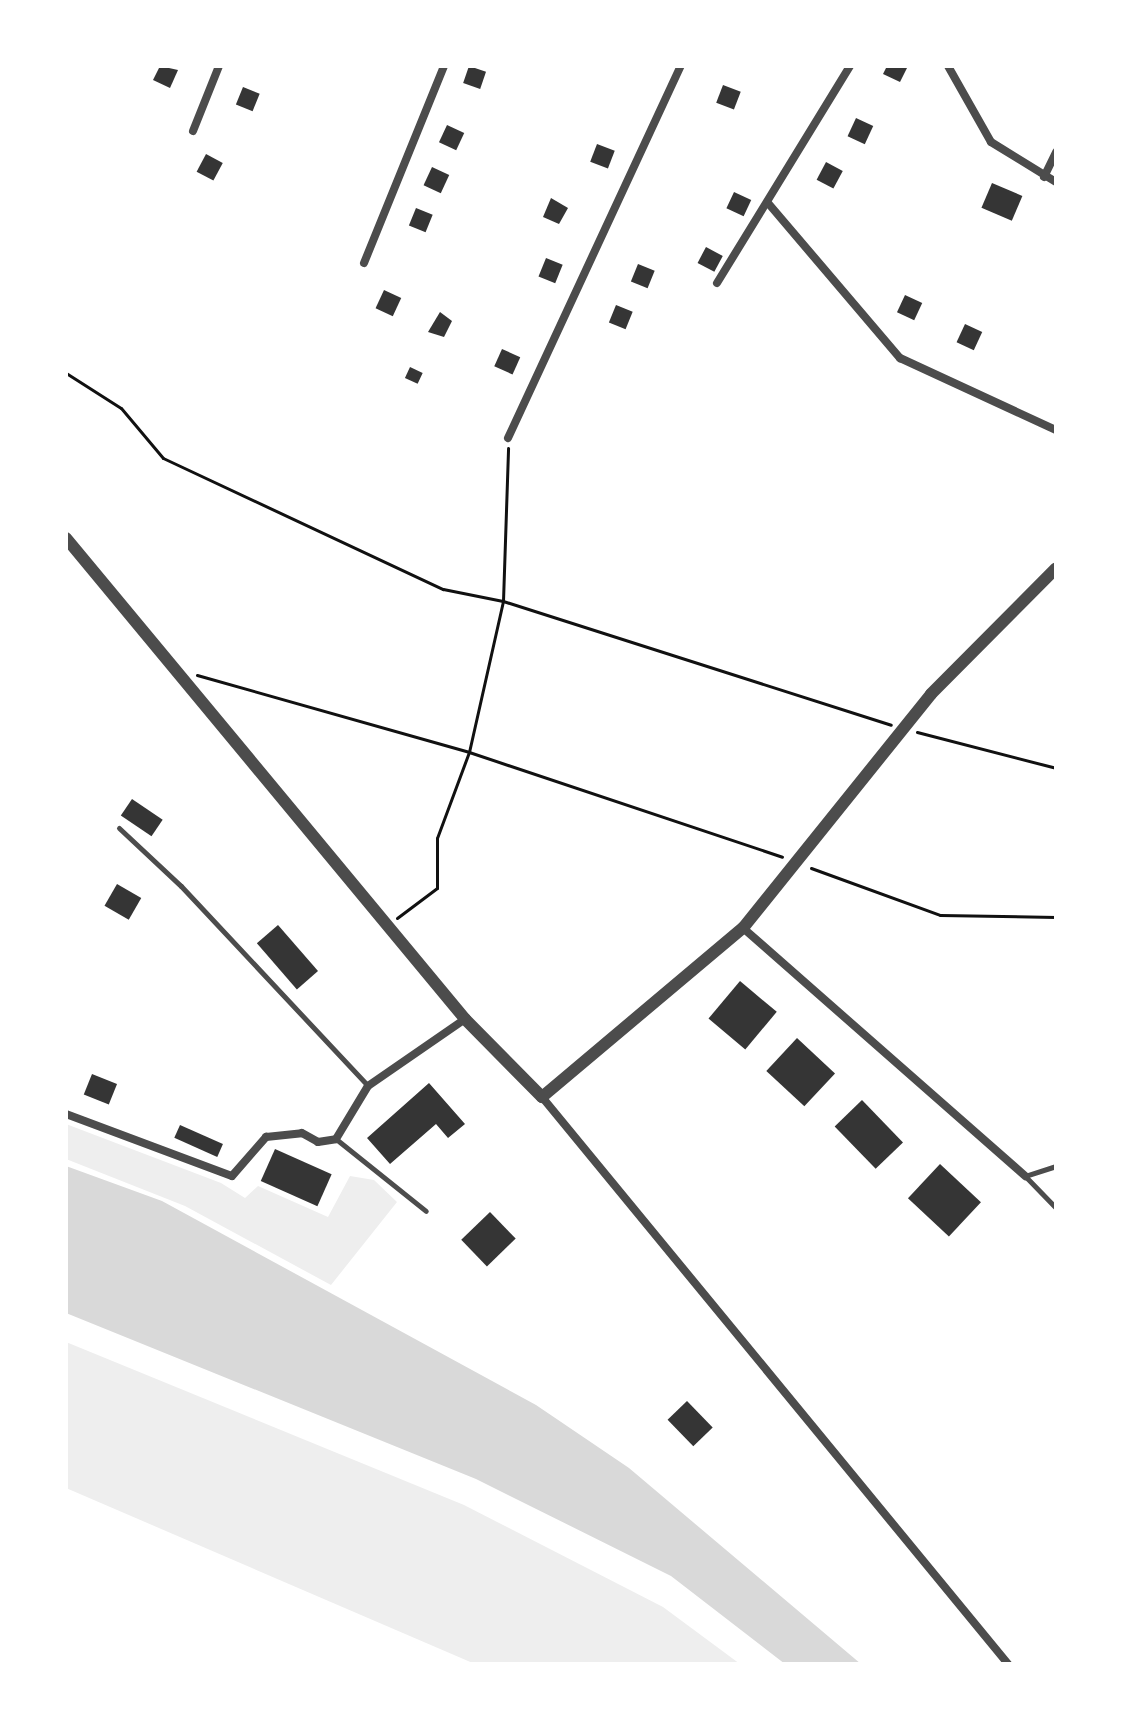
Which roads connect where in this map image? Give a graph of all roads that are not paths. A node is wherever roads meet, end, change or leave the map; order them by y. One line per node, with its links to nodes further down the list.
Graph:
1 (219, 66): 6 (street)
2 (444, 66): 11 (street)
3 (681, 66): 14 (street)
4 (850, 66): 10 (street)
5 (948, 66): 8 (street)
6 (193, 131)
7 (1056, 152): 8 (street)
8 (1044, 177): 9 (street)
9 (1056, 182)
10 (768, 203): 12 (street); 13 (street)
11 (364, 263)
12 (717, 283)
13 (1056, 430)
14 (508, 438)
15 (66, 538): 19 (street)
16 (1056, 568): 18 (street)
17 (119, 828): 20 (lane)
18 (743, 928): 21 (street); 25 (street)
19 (465, 1019): 20 (street); 21 (street)
20 (368, 1086): 23 (street)
21 (542, 1097): 28 (street)
22 (66, 1114): 23 (street)
23 (336, 1139): 27 (lane)
24 (1056, 1166): 25 (lane)
25 (1025, 1176): 26 (lane)
26 (1056, 1208)
27 (426, 1211)
28 (1008, 1664)

